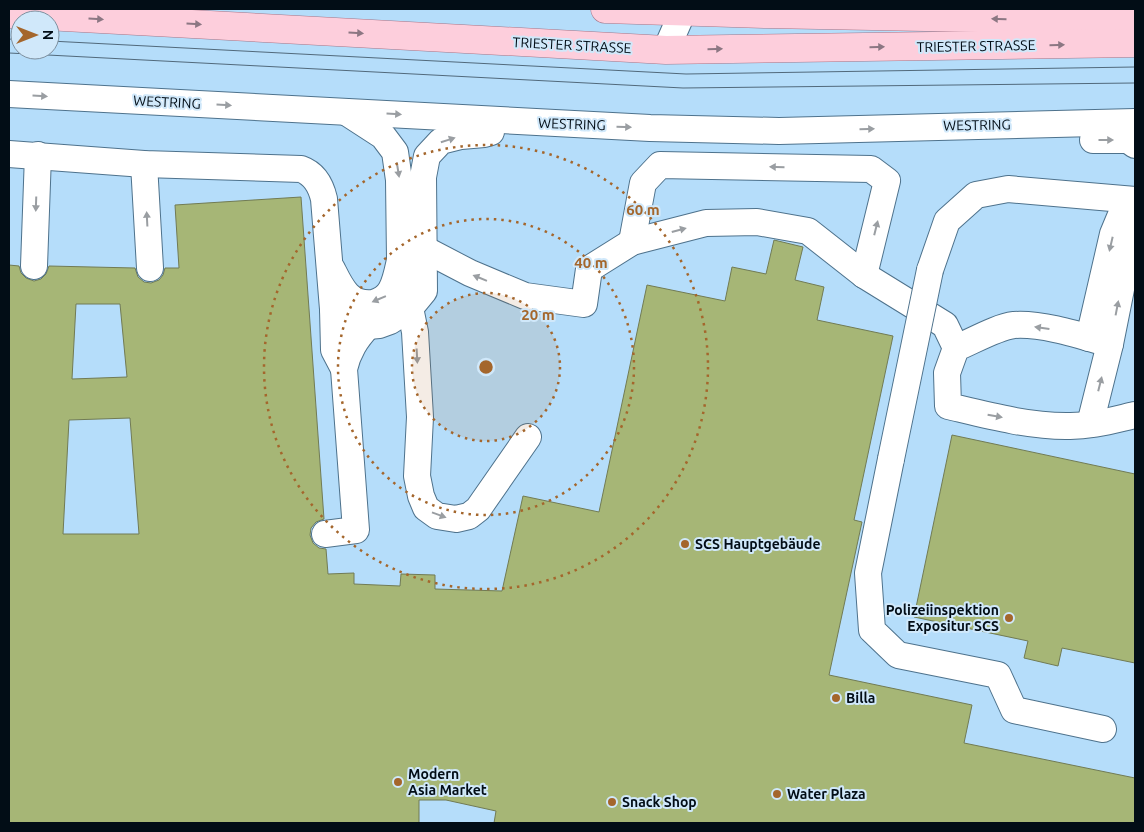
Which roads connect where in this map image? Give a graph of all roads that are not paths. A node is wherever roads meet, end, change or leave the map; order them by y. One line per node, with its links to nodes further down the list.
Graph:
1 (606, 9): 2 (main road, TRIESTER STRASSE)
2 (654, 10): 3 (main road, TRIESTER STRASSE); 8 (street)
3 (683, 10): 4 (main road, TRIESTER STRASSE); 8 (street)
4 (762, 12): 6 (main road, TRIESTER STRASSE, one-way to 4)
5 (60, 15): 8 (main road, TRIESTER STRASSE, one-way to 8)
6 (1135, 21)
7 (1135, 43): 8 (main road, TRIESTER STRASSE, one-way to 7)
8 (666, 50)
9 (9, 94): 10 (street, WESTRING, one-way to 10)
10 (345, 111): 11 (street, WESTRING, one-way to 11); 21 (street, one-way to 21)
11 (523, 122): 13 (street, WESTRING, one-way to 13); 20 (street, one-way to 11)
12 (1135, 122): 13 (street, WESTRING)
13 (1009, 125): 14 (street, one-way to 14)
14 (1135, 145)
15 (9, 154): 16 (street)
16 (38, 155): 17 (street); 23 (street, one-way to 23)
17 (144, 164): 22 (street); 24 (street, one-way to 17)
18 (1134, 201): 26 (street); 30 (street, one-way to 30); 37 (street, bridge)
19 (632, 242): 20 (street, one-way to 20); 25 (street, one-way to 25); 25 (street, one-way to 19)
20 (424, 249): 27 (street)
21 (400, 259): 22 (street, one-way to 22); 27 (street)
22 (329, 264): 28 (street)
23 (34, 266)
24 (150, 268)
25 (864, 275): 31 (street)
26 (1130, 275): 30 (street, one-way to 26)
27 (410, 308): 29 (street); 35 (street, one-way to 35)
28 (333, 309): 29 (street); 32 (street)
29 (368, 326): 32 (street)
30 (1100, 341): 31 (street, one-way to 31); 34 (street, one-way to 30)
31 (956, 348): 34 (street, one-way to 34)
32 (330, 358): 36 (street)
33 (1135, 416): 34 (street)
34 (1090, 424)
35 (528, 438)
36 (325, 534)
37 (1103, 729)

